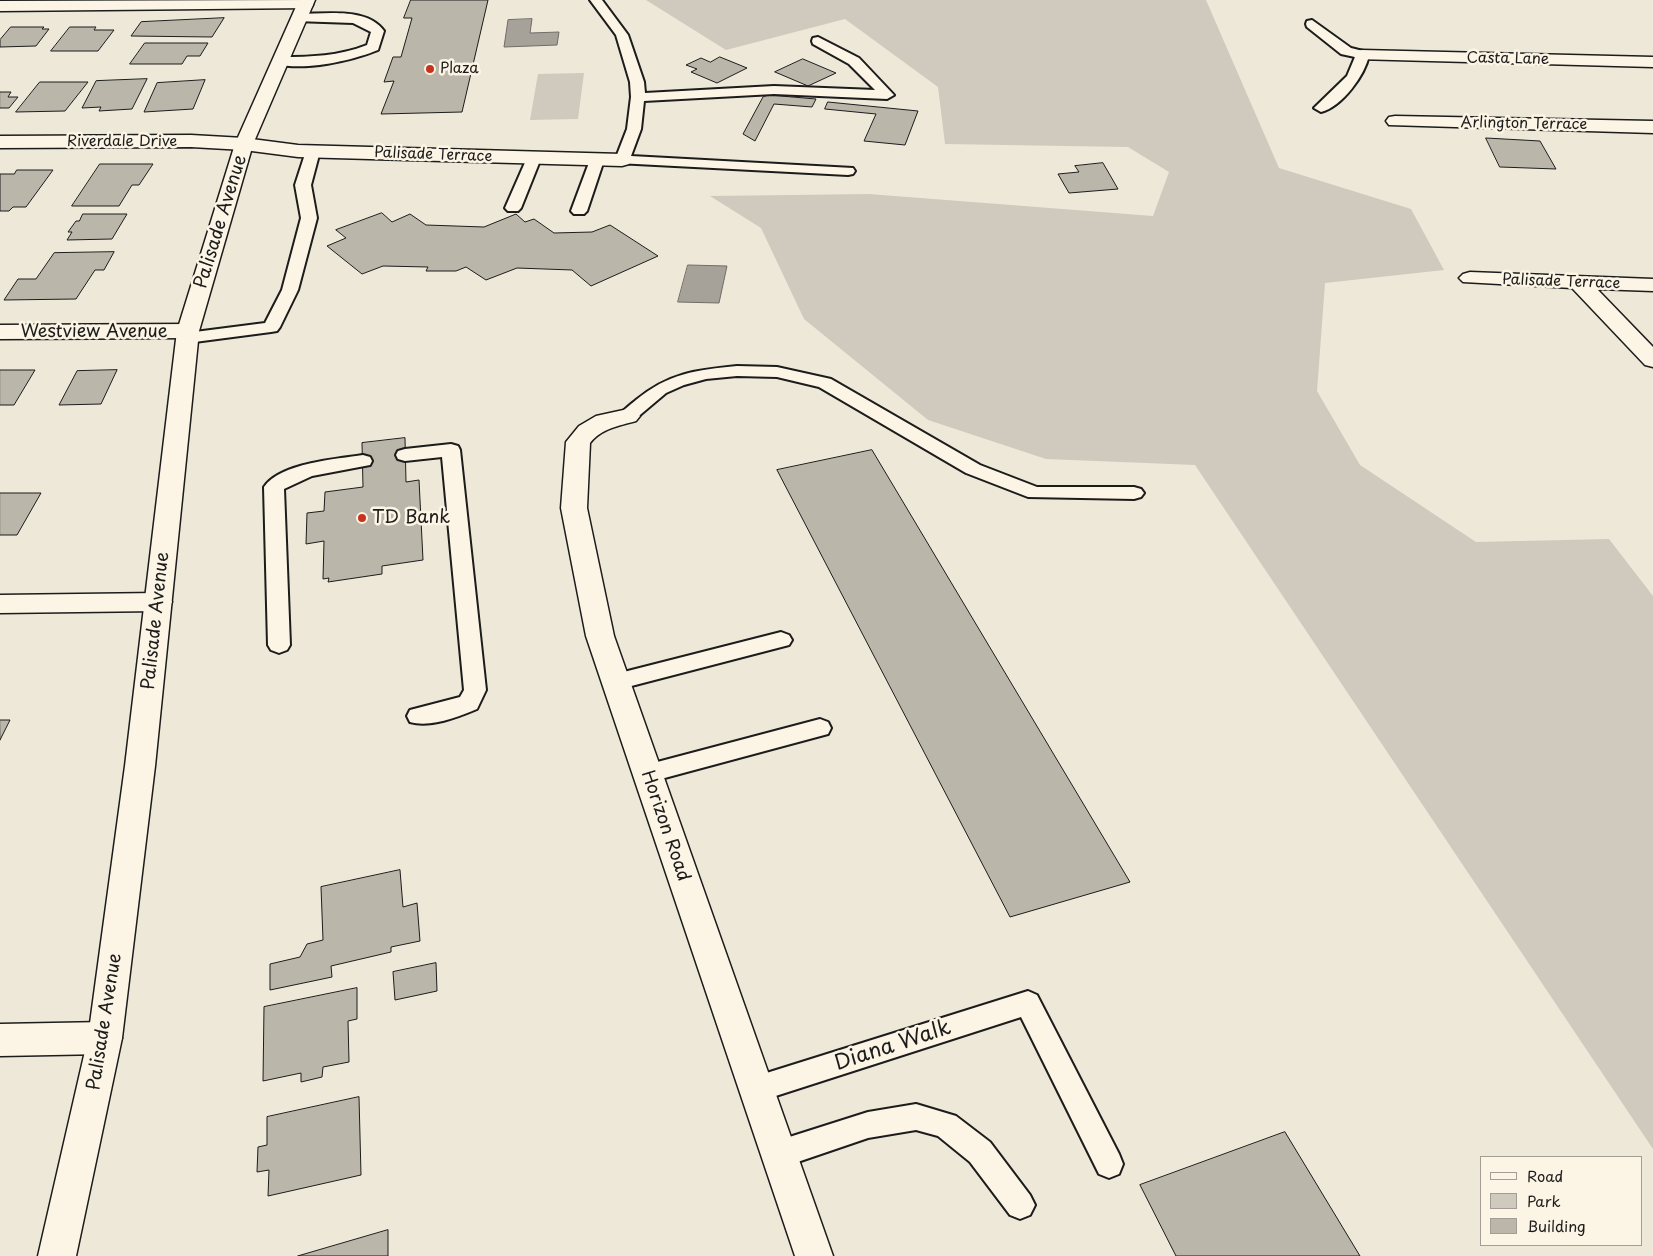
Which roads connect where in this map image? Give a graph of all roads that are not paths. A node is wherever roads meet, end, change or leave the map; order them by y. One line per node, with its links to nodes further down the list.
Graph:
1 (596, 0): 9 (lane)
2 (0, 6): 3 (street)
3 (304, 8): 7 (street, Palisade Avenue); 7 (lane)
4 (1312, 24): 6 (lane)
5 (818, 41): 9 (lane)
6 (1362, 55): 8 (street, Casta Lane); 10 (lane)
7 (281, 62): 14 (street, Palisade Avenue)
8 (1653, 62)
9 (638, 97): 18 (lane)
10 (1321, 108)
11 (1395, 121): 12 (street, Arlington Terrace)
12 (1653, 127)
13 (0, 142): 14 (street, Riverdale Drive)
14 (244, 144): 15 (street, Palisade Terrace); 26 (street, Palisade Avenue)
15 (313, 151): 16 (street, Palisade Terrace); 26 (lane)
16 (534, 158): 17 (street, Palisade Terrace); 20 (lane)
17 (598, 160): 18 (street, Palisade Terrace); 21 (lane)
18 (622, 160): 19 (lane)
19 (848, 171)
20 (513, 208)
21 (579, 211)
22 (1470, 278): 23 (street, Palisade Terrace)
23 (1578, 282): 24 (street, Palisade Terrace); 27 (street)
24 (1653, 285)
25 (0, 332): 26 (street, Westview Avenue)
26 (188, 335): 32 (street, Palisade Avenue)
27 (1653, 360)
28 (628, 416): 31 (lane); 36 (street, Horizon Road)
29 (405, 455): 37 (lane)
30 (362, 460): 35 (lane)
31 (1134, 493)
32 (158, 602): 33 (street); 40 (street, Palisade Avenue)
33 (0, 604)
34 (781, 640): 36 (lane)
35 (279, 644)
36 (616, 682): 39 (street, Horizon Road)
37 (418, 716)
38 (820, 728): 39 (lane)
39 (646, 774): 42 (street, Horizon Road)
40 (106, 1038): 41 (street); 46 (street, Palisade Avenue)
41 (0, 1040)
42 (757, 1089): 43 (street, Horizon Road); 44 (lane, Diana Walk)
43 (780, 1154): 45 (lane); 47 (street, Horizon Road)
44 (1109, 1164)
45 (1020, 1204)
46 (57, 1256)
47 (814, 1256)

